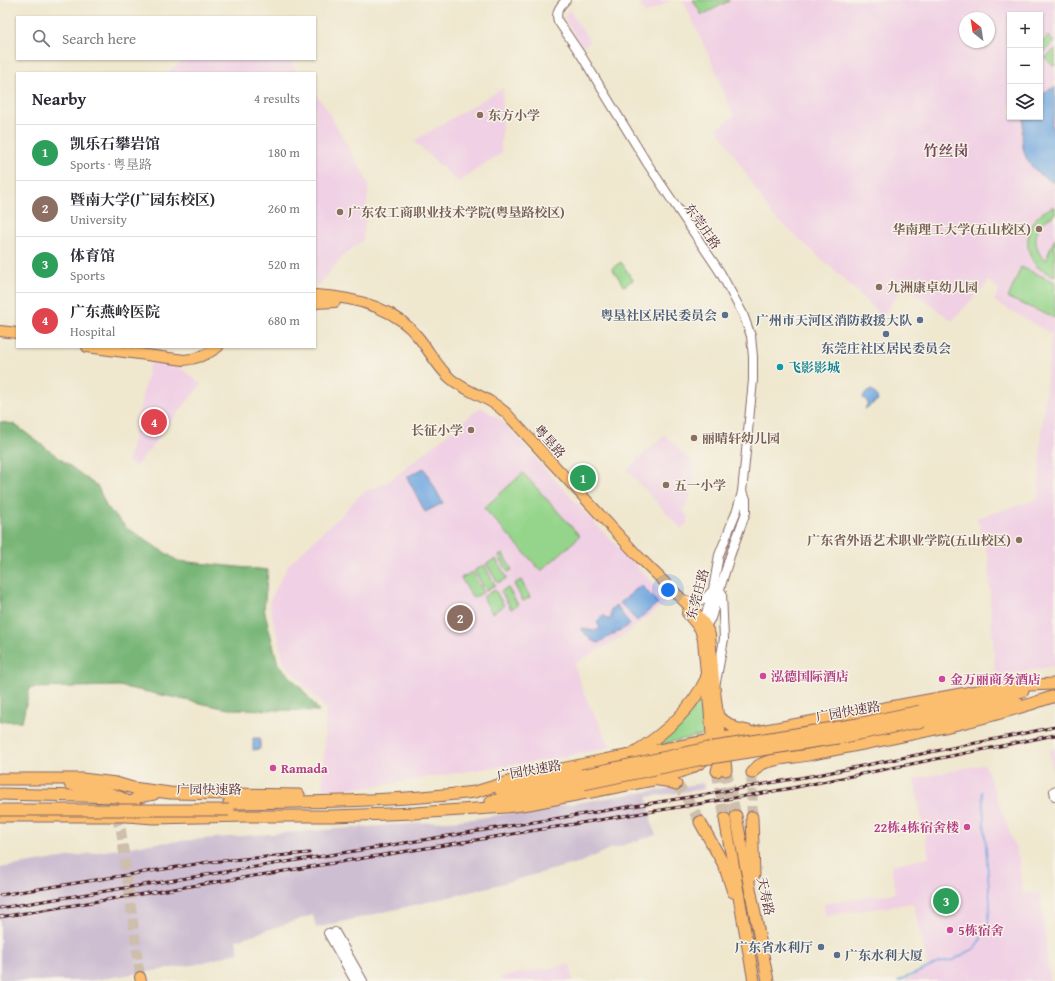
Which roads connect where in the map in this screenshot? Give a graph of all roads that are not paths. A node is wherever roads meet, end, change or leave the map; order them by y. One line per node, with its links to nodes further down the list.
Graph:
1 (566, 0): 12 (street, 东莞庄路)
2 (316, 295): 15 (main road, 粤垦路)
3 (316, 303): 16 (main road, 粤垦路)
4 (0, 331): 5 (main road)
5 (16, 333)
6 (0, 338): 7 (main road)
7 (16, 339)
8 (94, 348): 11 (main road)
9 (135, 348): 10 (main road)
10 (207, 348)
11 (216, 348)
12 (742, 492): 13 (street, 东莞庄路); 14 (street, 东莞庄路)
13 (722, 585): 16 (street, 东莞庄路); 19 (street)
14 (713, 590): 15 (street); 16 (street, 东莞庄路)
15 (682, 599): 16 (main road, 粤垦路)
16 (703, 625): 17 (main road, 粤垦路); 19 (main road, 粤垦路)
17 (706, 678): 26 (main road, 粤垦路); 30 (highway)
18 (1055, 684): 21 (highway, 广园快速路); 23 (highway)
19 (715, 691): 22 (main road, 粤垦路)
20 (1055, 696): 21 (highway, 广园快速路); 28 (highway)
21 (922, 716): 37 (highway, 广园快速路, bridge)
22 (718, 717): 25 (highway); 26 (main road, 粤垦路)
23 (832, 719): 24 (highway); 28 (highway)
24 (792, 726): 25 (highway); 32 (highway)
25 (759, 732): 26 (highway); 31 (highway)
26 (717, 738): 27 (highway); 31 (highway)
27 (686, 744): 29 (highway); 31 (highway)
28 (836, 749): 32 (highway)
29 (649, 752): 30 (highway); 38 (highway)
30 (629, 755): 42 (highway)
31 (719, 755): 33 (highway); 38 (highway)
32 (796, 757): 34 (highway)
33 (722, 771)
34 (752, 773)
35 (0, 779): 36 (highway)
36 (51, 780): 43 (highway); 45 (highway)
37 (583, 780): 42 (highway, 广园快速路); 48 (highway, 广园快速路)
38 (652, 780): 39 (highway); 51 (highway)
39 (676, 784)
40 (0, 790): 41 (main road)
41 (23, 790)
42 (475, 792): 46 (highway, 广园快速路)
43 (170, 793): 46 (highway); 55 (highway)
44 (0, 794): 45 (highway)
45 (118, 797): 53 (highway)
46 (333, 801): 49 (highway, 广园快速路)
47 (0, 802): 49 (highway, 广园快速路)
48 (448, 804): 49 (highway, 广园快速路); 51 (highway)
49 (229, 806): 50 (highway, 广园快速路, bridge)
50 (0, 810)
51 (370, 815): 55 (highway)
52 (0, 816): 53 (highway)
53 (128, 816): 55 (highway)
54 (752, 817): 57 (highway)
55 (153, 818)
56 (700, 822): 58 (highway)
57 (757, 919): 58 (highway, 天寿路); 62 (highway, 天寿路)
58 (744, 922): 61 (highway, 天寿路)
59 (355, 981): 60 (street)
60 (363, 981)
61 (754, 981)
62 (768, 981)

